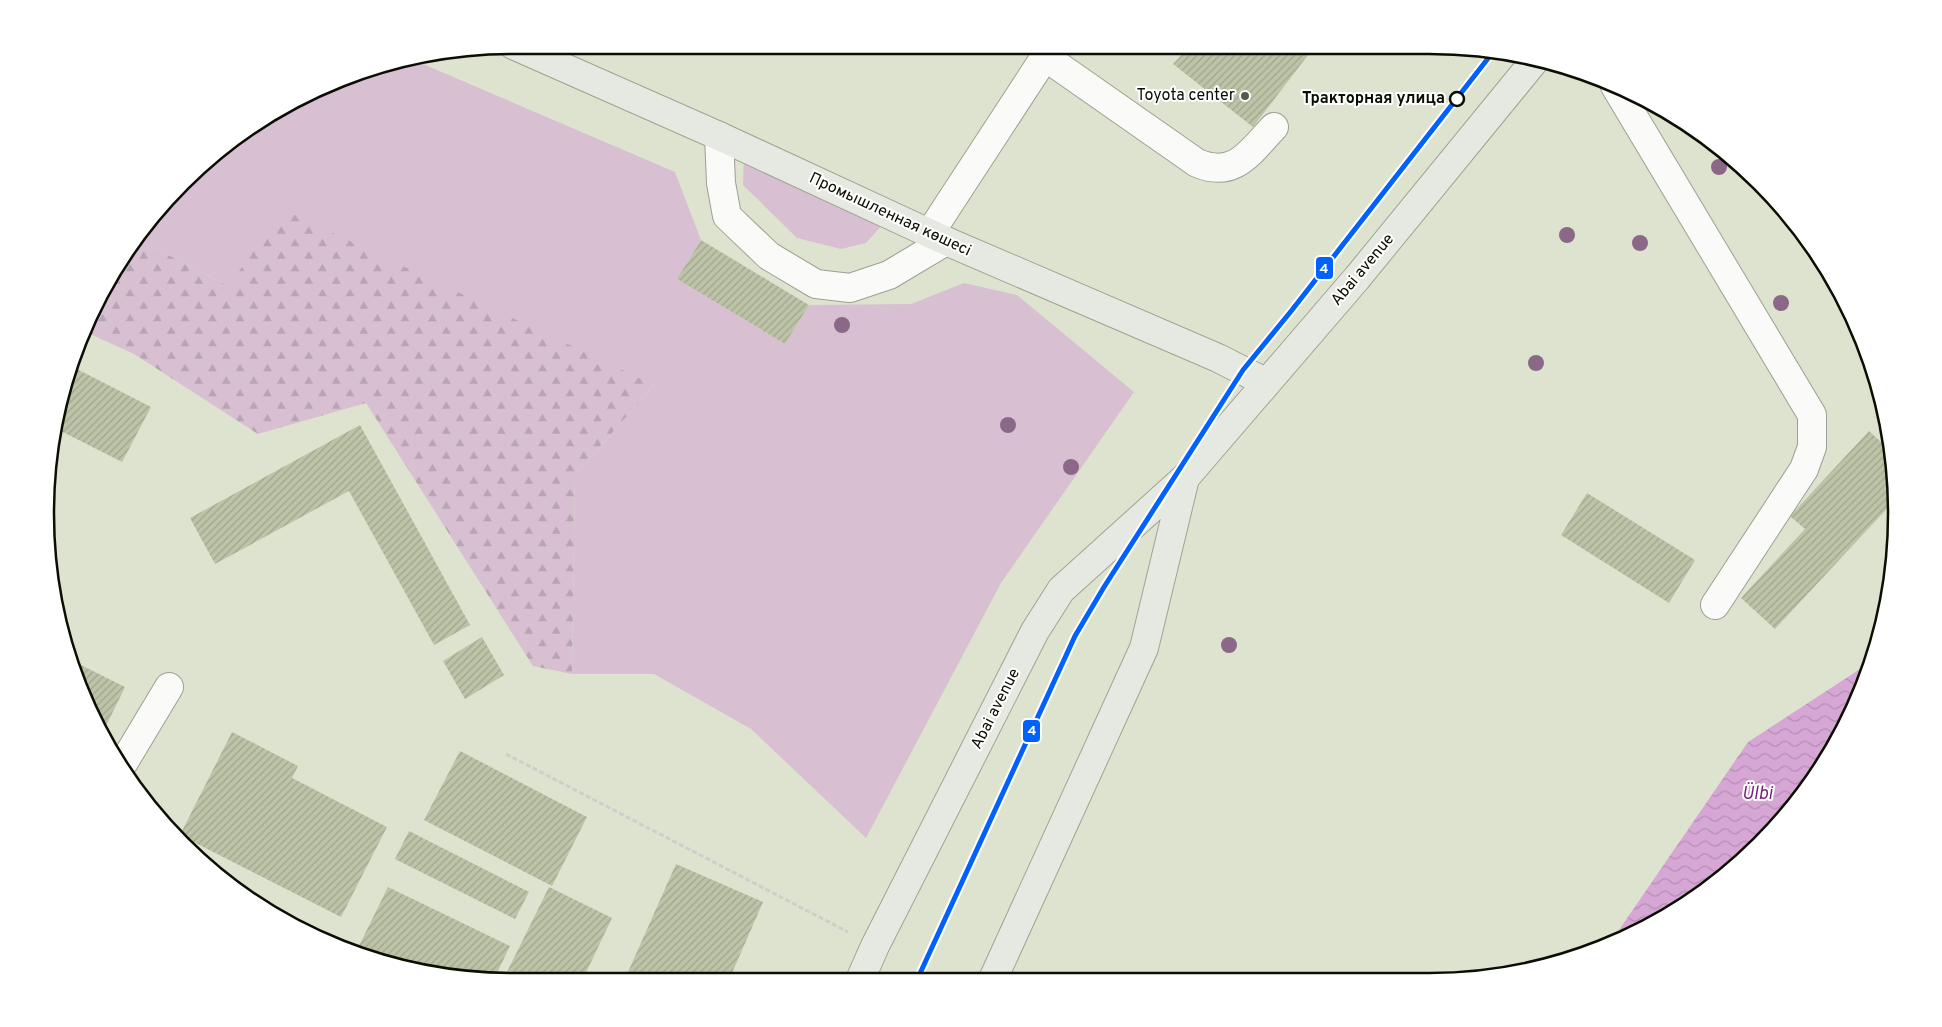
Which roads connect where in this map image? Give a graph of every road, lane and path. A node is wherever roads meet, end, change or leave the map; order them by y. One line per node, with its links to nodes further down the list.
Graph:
1 (539, 54): 7 (main road, Промышленная көшесі)
2 (1046, 54): 8 (lane)
3 (1052, 54): 6 (lane)
4 (1531, 66): 9 (main road, Abai avenue)
5 (1623, 97): 11 (lane)
6 (1274, 128)
7 (719, 136): 8 (main road, Промышленная көшесі); 8 (lane)
8 (938, 237): 9 (main road, Промышленная көшесі)
9 (1267, 383): 10 (main road, Abai avenue)
10 (1185, 478): 15 (main road, Abai avenue); 17 (main road, Abai avenue)
11 (1714, 605)
12 (169, 688): 14 (lane)
13 (506, 754): 15 (path)
14 (125, 760)
15 (875, 946): 16 (main road, Abai avenue)
16 (863, 973)
17 (996, 973)

